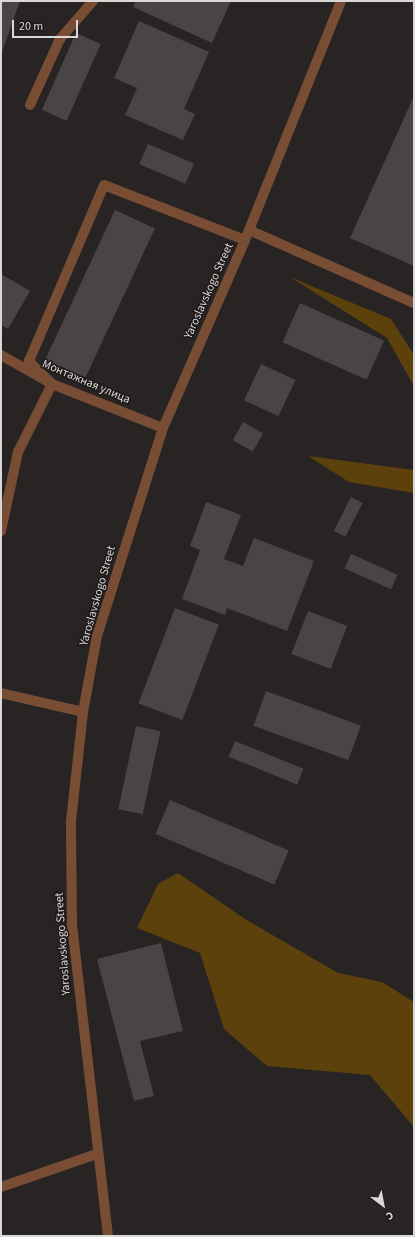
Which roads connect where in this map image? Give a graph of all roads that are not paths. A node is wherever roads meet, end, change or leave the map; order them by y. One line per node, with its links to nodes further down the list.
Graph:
1 (93, 1): 3 (street)
2 (337, 2): 4 (street, Yaroslavskogo Street)
3 (30, 105)
4 (249, 230): 5 (street, Yaroslavskogo Street); 6 (street)
5 (245, 240): 8 (street); 9 (street, Yaroslavskogo Street)
6 (414, 303)
7 (1, 355): 8 (street, Монтажная улица)
8 (52, 384): 9 (street, Монтажная улица); 10 (street)
9 (163, 428): 12 (street, Yaroslavskogo Street)
10 (1, 531)
11 (1, 693): 12 (street)
12 (84, 712): 13 (street, Yaroslavskogo Street)
13 (97, 1154): 14 (street); 15 (street, Yaroslavskogo Street)
14 (1, 1187)
15 (108, 1236)

